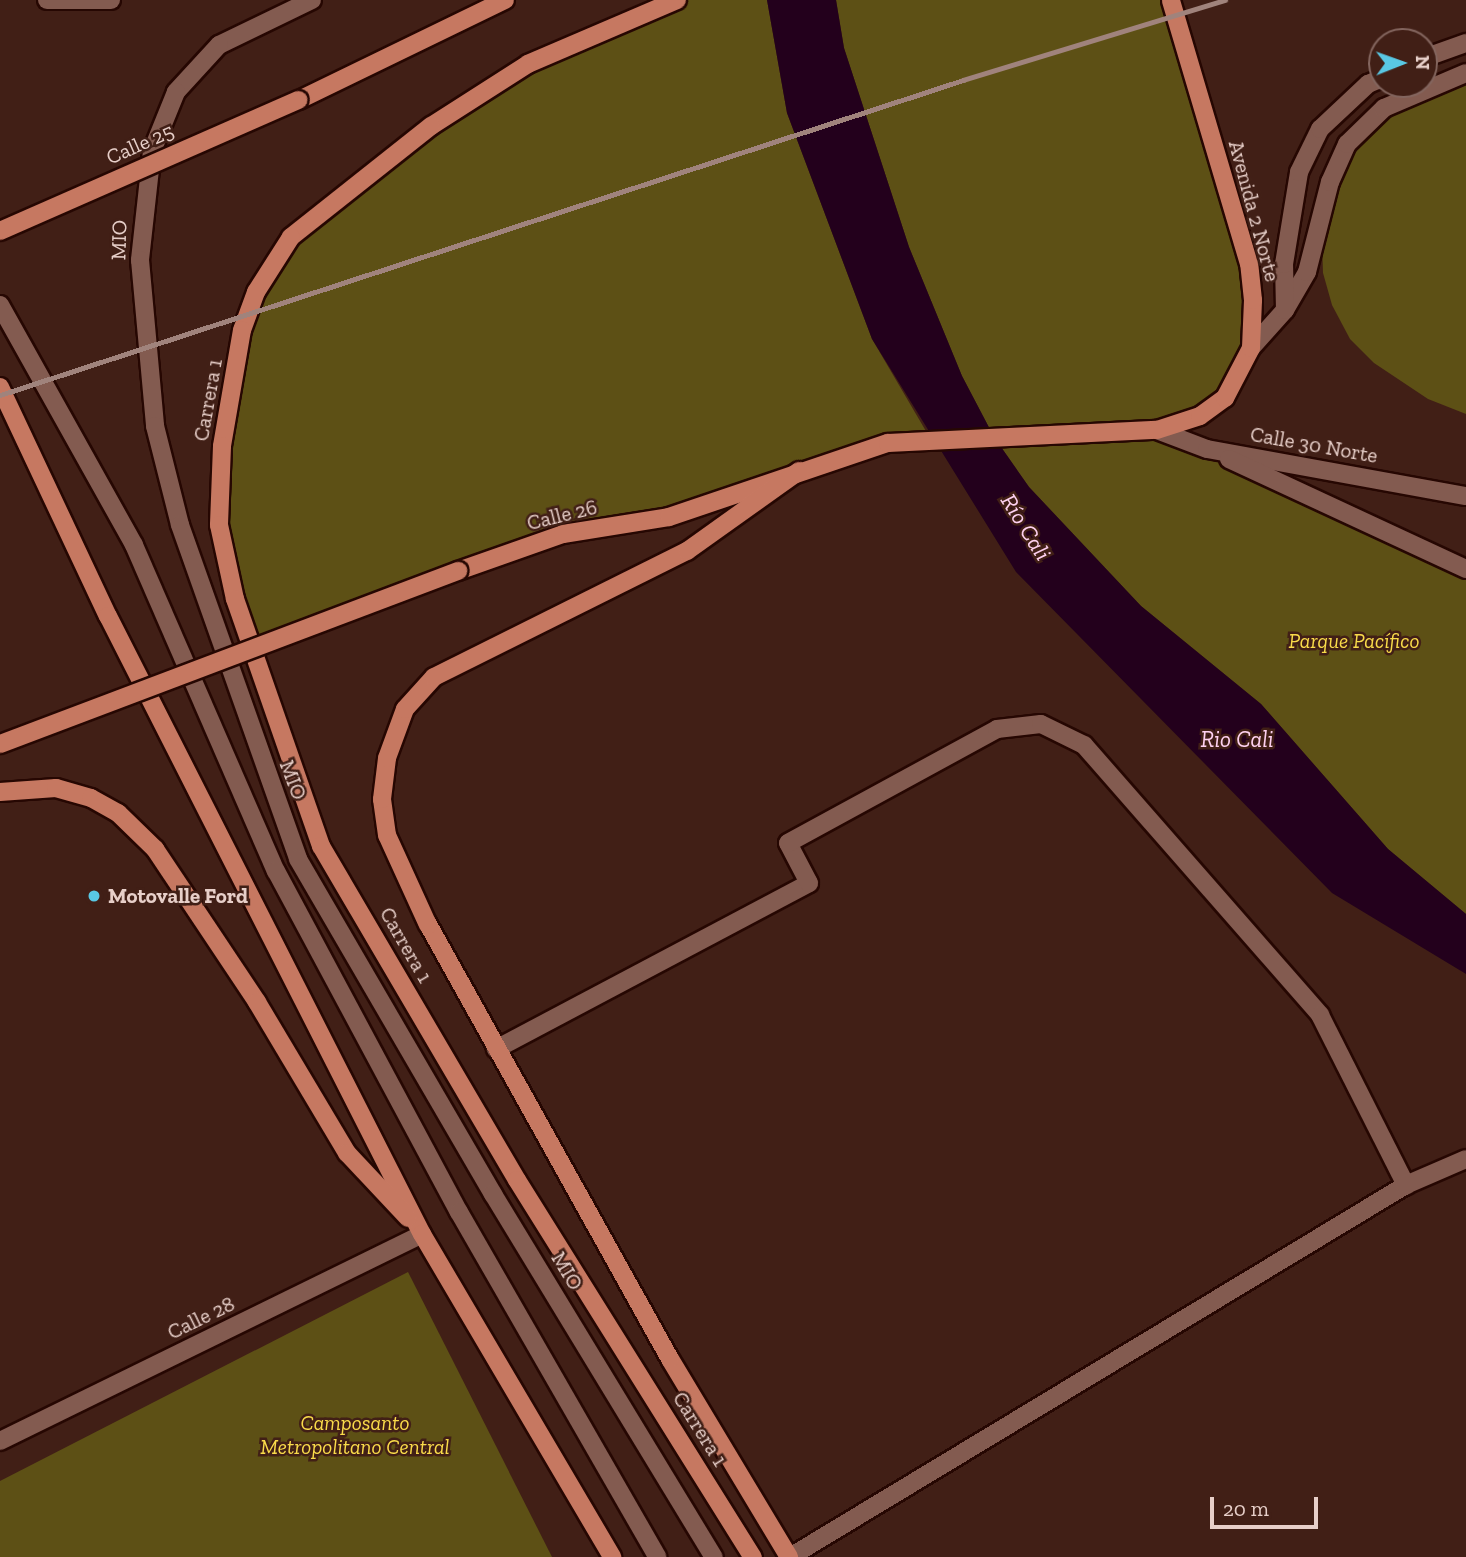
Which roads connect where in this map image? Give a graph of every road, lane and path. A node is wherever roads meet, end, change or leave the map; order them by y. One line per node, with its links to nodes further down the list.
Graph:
1 (47, 0): 2 (main road)
2 (111, 0)
3 (312, 0): 30 (main road, MIO)
4 (505, 0): 11 (main road, Calle 25, bridge)
5 (677, 0): 31 (main road, Carrera 1)
6 (1171, 0): 14 (main road, Avenida 2 Norte)
7 (1466, 43): 8 (main road)
8 (1438, 53)
9 (1466, 73): 13 (main road)
10 (1368, 84): 13 (main road)
11 (0, 231)
12 (0, 305): 29 (main road)
13 (1285, 310): 14 (main road)
14 (1251, 348): 16 (main road, Avenida 2 Norte)
15 (0, 387): 26 (main road)
16 (1157, 430): 17 (main road, Calle 30 Norte); 18 (main road, Calle 26)
17 (1207, 449): 19 (main road, Calle 30 Norte); 20 (main road)
18 (799, 471): 21 (main road, Calle 26, bridge); 23 (main road)
19 (1466, 496)
20 (1466, 569)
21 (0, 744)
22 (0, 792): 26 (main road)
23 (496, 1049): 25 (main road); 32 (main road)
24 (1466, 1159): 25 (main road)
25 (1406, 1185): 32 (main road)
26 (422, 1234): 27 (main road, Calle 28); 28 (main road)
27 (0, 1441)
28 (612, 1557)
29 (657, 1557)
30 (714, 1557)
31 (753, 1557)
32 (790, 1557)

